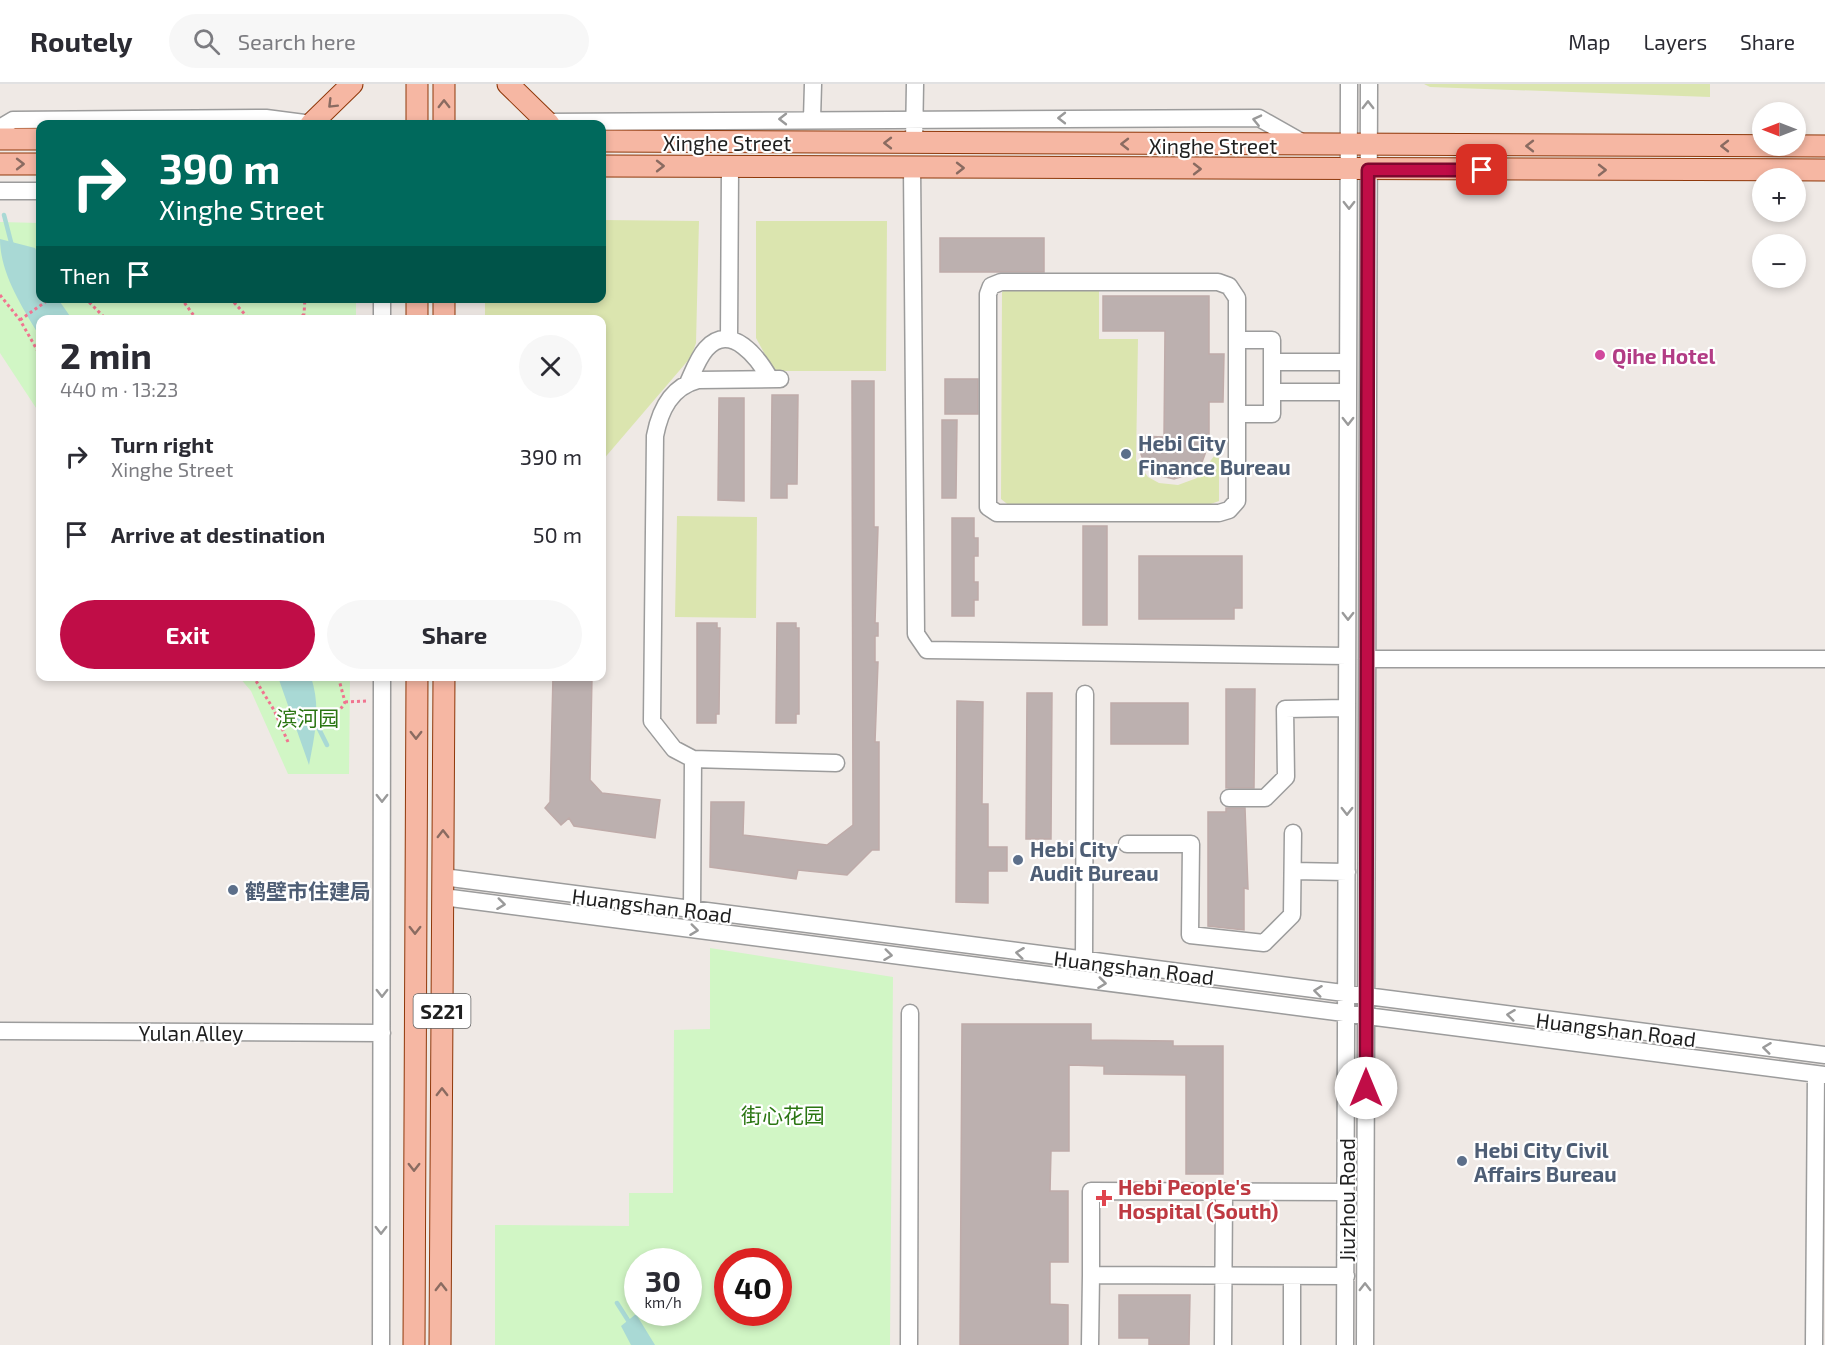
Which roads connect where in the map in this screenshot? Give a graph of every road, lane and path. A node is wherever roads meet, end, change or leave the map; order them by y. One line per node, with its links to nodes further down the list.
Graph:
1 (352, 84): 12 (main road, one-way to 12)
2 (417, 84): 13 (main road)
3 (444, 84): 14 (main road, one-way to 3)
4 (508, 84): 15 (main road)
5 (813, 84): 9 (street)
6 (915, 84): 10 (street)
7 (1349, 84): 23 (street, Jiuzhou Road)
8 (1369, 84): 23 (street, Jiuzhou Road, one-way to 8)
9 (812, 119): 10 (street); 16 (street, one-way to 16)
10 (915, 119): 21 (street); 22 (street, one-way to 10)
11 (281, 120): 17 (street)
12 (316, 120)
13 (417, 120)
14 (444, 120)
15 (543, 120)
16 (606, 122)
17 (0, 128)
18 (0, 139): 19 (main road)
19 (36, 139)
20 (606, 141): 21 (main road, Xinghe Street, one-way to 20)
21 (914, 143): 22 (main road, Xinghe Street, one-way to 21)
22 (1309, 146): 23 (main road, Xinghe Street)
23 (1359, 146): 24 (main road, Xinghe Street, one-way to 23); 30 (street, Jiuzhou Road)
24 (1825, 146)
25 (0, 164): 26 (main road, one-way to 26)
26 (36, 164)
27 (606, 166): 28 (main road, Xinghe Street, one-way to 28)
28 (730, 167): 29 (main road, Xinghe Street); 41 (street)
29 (912, 167): 30 (main road, Xinghe Street, one-way to 30); 50 (street)
30 (1359, 170): 31 (main road, Xinghe Street, one-way to 31); 45 (street, Jiuzhou Road, one-way to 45); 51 (street, Jiuzhou Road)
31 (1825, 170)
32 (0, 190): 33 (street)
33 (36, 191)
34 (0, 295): 40 (path)
35 (44, 303): 40 (path)
36 (90, 303): 38 (path)
37 (235, 303): 39 (path)
38 (102, 315)
39 (245, 315)
40 (20, 320): 43 (path)
41 (729, 339): 46 (street); 46 (street)
42 (1237, 340): 44 (street); 49 (street); 49 (street)
43 (36, 348)
44 (1272, 362): 45 (street); 47 (street)
45 (1348, 362): 48 (street, Jiuzhou Road)
46 (688, 383): 64 (street)
47 (1272, 392): 48 (street); 49 (street)
48 (1348, 393): 50 (street, Jiuzhou Road, one-way to 50)
49 (1237, 414)
50 (1347, 656): 61 (street, Jiuzhou Road)
51 (1367, 659): 52 (street); 75 (street, Jiuzhou Road)
52 (1825, 659)
53 (257, 681): 63 (path)
54 (339, 681): 60 (path)
55 (382, 681): 59 (street)
56 (417, 681): 90 (main road, S221, one-way to 90)
57 (444, 681): 71 (main road, S221, one-way to 57)
58 (1085, 694): 73 (street)
59 (382, 700): 60 (path); 80 (street, one-way to 80)
60 (345, 702): 62 (path)
61 (1347, 708): 66 (street); 70 (street, Jiuzhou Road, one-way to 70)
62 (324, 712)
63 (288, 742)
64 (693, 759): 65 (street); 72 (street)
65 (836, 763)
66 (1229, 798)
67 (1293, 833): 69 (street)
68 (1127, 844): 69 (street)
69 (1293, 871): 70 (street)
70 (1347, 872): 74 (street, Jiuzhou Road)
71 (443, 887): 72 (street, Huangshan Road); 77 (street, Huangshan Road, one-way to 77); 91 (main road, S221, one-way to 71)
72 (692, 910): 73 (street, Huangshan Road, one-way to 72)
73 (1084, 961): 74 (street, Huangshan Road, one-way to 73)
74 (1346, 994): 75 (street, Huangshan Road); 77 (street, Jiuzhou Road)
75 (1366, 997): 78 (street, Jiuzhou Road); 81 (street, Huangshan Road, one-way to 75)
76 (910, 1012): 92 (street)
77 (1346, 1014): 78 (street, Huangshan Road); 84 (street, Jiuzhou Road)
78 (1366, 1016): 82 (street, Huangshan Road); 97 (street, Jiuzhou Road, one-way to 78)
79 (0, 1031): 80 (street, Yulan Alley)
80 (382, 1033): 89 (street, one-way to 89)
81 (1825, 1055)
82 (1821, 1074): 98 (street)
83 (1224, 1192): 84 (street); 85 (street); 86 (street)
84 (1346, 1192): 88 (street, Jiuzhou Road)
85 (1090, 1275): 86 (street); 93 (street)
86 (1223, 1275): 87 (street); 94 (street)
87 (1292, 1276): 88 (street); 95 (street)
88 (1346, 1276): 96 (street, Jiuzhou Road)
89 (381, 1345)
90 (414, 1345)
91 (440, 1345)
92 (909, 1345)
93 (1090, 1345)
94 (1223, 1345)
95 (1292, 1345)
96 (1346, 1345)
97 (1365, 1345)
98 (1814, 1345)

